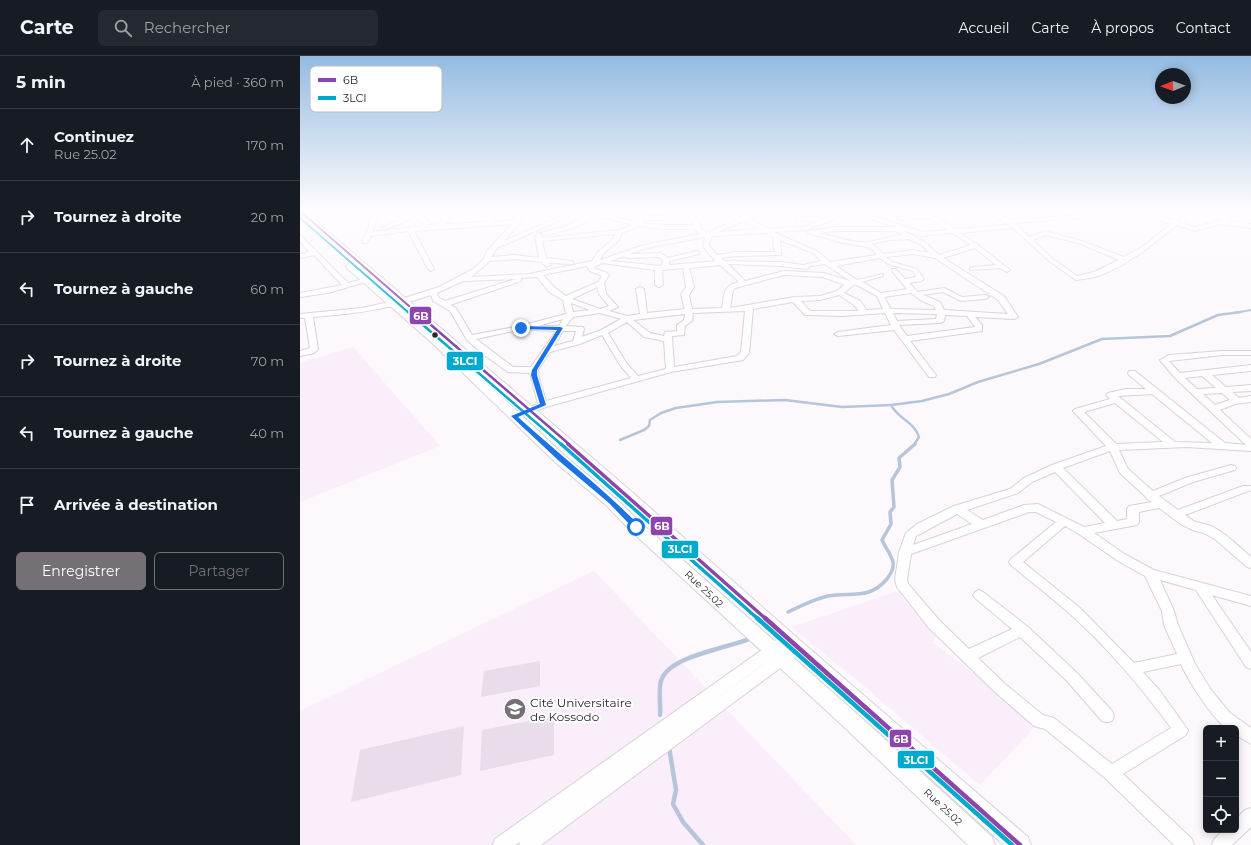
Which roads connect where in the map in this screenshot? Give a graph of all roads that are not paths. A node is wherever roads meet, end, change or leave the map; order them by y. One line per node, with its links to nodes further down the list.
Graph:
1 (309, 248): 21 (street)
2 (333, 248): 47 (main road, Rue 25.02)
3 (338, 248): 47 (main road)
4 (420, 248): 39 (street)
5 (497, 248): 20 (street)
6 (541, 248): 30 (street)
7 (607, 248): 33 (street)
8 (641, 248): 28 (street)
9 (707, 248): 26 (street)
10 (777, 248): 26 (street)
11 (818, 248): 34 (street)
12 (874, 248): 25 (street)
13 (896, 248): 23 (street)
14 (928, 248): 27 (street)
15 (970, 248): 27 (street)
16 (978, 248): 40 (street)
17 (1038, 248): 32 (street)
18 (1095, 248): 32 (street)
19 (1144, 248): 32 (street)
20 (493, 249): 29 (street)
21 (315, 253): 24 (street); 54 (street)
22 (697, 253): 31 (street)
23 (898, 254): 25 (street); 27 (street)
24 (300, 256)
25 (881, 256): 34 (street); 49 (street)
26 (715, 257): 35 (street)
27 (938, 257): 73 (street)
28 (613, 258): 31 (street); 33 (street)
29 (487, 259): 30 (street); 48 (street)
30 (543, 260): 33 (street); 42 (street)
31 (666, 260): 38 (street)
32 (1125, 260)
33 (599, 262): 38 (street); 42 (street); 51 (street)
34 (828, 263): 37 (street); 52 (street)
35 (722, 264): 36 (street); 37 (street); 50 (street)
36 (686, 267): 38 (street); 69 (street)
37 (807, 267): 44 (street)
38 (662, 268): 53 (street)
39 (431, 269)
40 (972, 269)
41 (894, 270): 49 (street)
42 (552, 271): 43 (street)
43 (538, 274): 46 (street); 62 (street)
44 (811, 275): 50 (street); 52 (street)
45 (881, 275): 52 (street)
46 (529, 276): 48 (street); 65 (street)
47 (371, 280): 54 (street); 64 (main road, Rue 25.02)
48 (462, 280): 56 (street)
49 (904, 281): 57 (street)
50 (743, 282): 67 (street)
51 (600, 283): 62 (street); 68 (street)
52 (852, 283): 58 (street); 60 (street)
53 (659, 285)
54 (347, 286): 59 (street)
55 (640, 289): 76 (street)
56 (433, 292): 64 (street); 65 (street)
57 (916, 292): 60 (street); 61 (street); 71 (street)
58 (840, 293): 63 (street); 72 (street)
59 (300, 295)
60 (880, 295): 70 (street)
61 (985, 297)
62 (566, 299): 68 (street); 74 (street)
63 (795, 299): 66 (street); 72 (street)
64 (398, 302): 75 (street); 94 (main road); 113 (main road, Rue 25.02)
65 (444, 304): 83 (street)
66 (749, 308): 67 (street); 97 (street)
67 (726, 309): 69 (street)
68 (600, 311): 74 (street); 77 (street)
69 (689, 311): 76 (street); 84 (street)
70 (888, 311): 71 (street); 72 (street); 78 (street)
71 (941, 312): 73 (street); 78 (street)
72 (865, 313)
73 (969, 314): 85 (street)
74 (570, 315): 79 (street); 80 (street)
75 (304, 316): 88 (street)
76 (644, 316): 77 (street)
77 (627, 318): 81 (street); 84 (street)
78 (895, 325): 82 (street); 85 (street)
79 (521, 328): 80 (street); 83 (street)
80 (560, 328): 86 (street); 89 (street)
81 (604, 332): 86 (street); 102 (street)
82 (838, 334)
83 (470, 338): 90 (street)
84 (669, 339): 97 (street)
85 (905, 339): 100 (street)
86 (577, 342): 89 (street)
87 (300, 348): 88 (street)
88 (314, 349): 92 (street)
89 (547, 350): 96 (street)
90 (486, 352): 94 (street); 96 (street)
91 (1222, 353): 93 (street); 95 (street); 101 (street)
92 (300, 354)
93 (1251, 354)
94 (469, 358): 112 (main road)
95 (1247, 368): 99 (street)
96 (534, 370): 110 (street)
97 (670, 370): 102 (street)
98 (1132, 373): 105 (street)
99 (1204, 373): 101 (street); 104 (street)
100 (932, 374)
101 (1178, 376): 106 (street)
102 (636, 379): 110 (street)
103 (1251, 388): 104 (street)
104 (1224, 390): 106 (street); 109 (street)
105 (1154, 391): 108 (street); 116 (street)
106 (1195, 392): 111 (street)
107 (1251, 399): 109 (street)
108 (1116, 400): 114 (street); 117 (street)
109 (1237, 401): 111 (street)
110 (543, 405): 112 (street)
111 (1214, 409): 115 (street)
112 (531, 410): 113 (street); 137 (main road)
113 (514, 416): 138 (main road, Rue 25.02)
114 (1172, 444): 116 (street); 117 (street)
115 (1251, 444)
116 (1222, 446): 118 (street)
117 (1113, 447): 119 (street); 122 (street)
118 (1251, 448)
119 (1056, 467): 124 (street); 128 (street)
120 (1231, 468): 122 (street)
121 (1247, 488): 125 (street)
122 (1150, 496): 123 (street)
123 (1161, 504): 125 (street); 128 (street)
124 (958, 509): 127 (street); 130 (street)
125 (1176, 514): 131 (street)
126 (1064, 521): 127 (street); 129 (street); 142 (street)
127 (982, 525): 130 (street)
128 (1115, 526): 129 (street)
129 (1083, 531): 132 (street)
130 (905, 552): 139 (street)
131 (1251, 564)
132 (1150, 573): 133 (street); 140 (street)
133 (1200, 586): 135 (street); 141 (street)
134 (979, 595): 136 (street)
135 (1251, 601)
136 (1022, 630): 139 (street); 143 (street)
137 (793, 644): 138 (street); 152 (main road)
138 (777, 656): 149 (street); 150 (street); 151 (main road, Rue 25.02)
139 (968, 656): 145 (street)
140 (1184, 658): 142 (street); 144 (street)
141 (1251, 663)
142 (1132, 668): 145 (street)
143 (1107, 716)
144 (1250, 737)
145 (1111, 773): 153 (street)
146 (1251, 816): 147 (street)
147 (1239, 827)
148 (1233, 833): 154 (street)
149 (502, 845)
150 (527, 845)
151 (984, 845)
152 (1020, 845)
153 (1186, 845)
154 (1220, 845)

